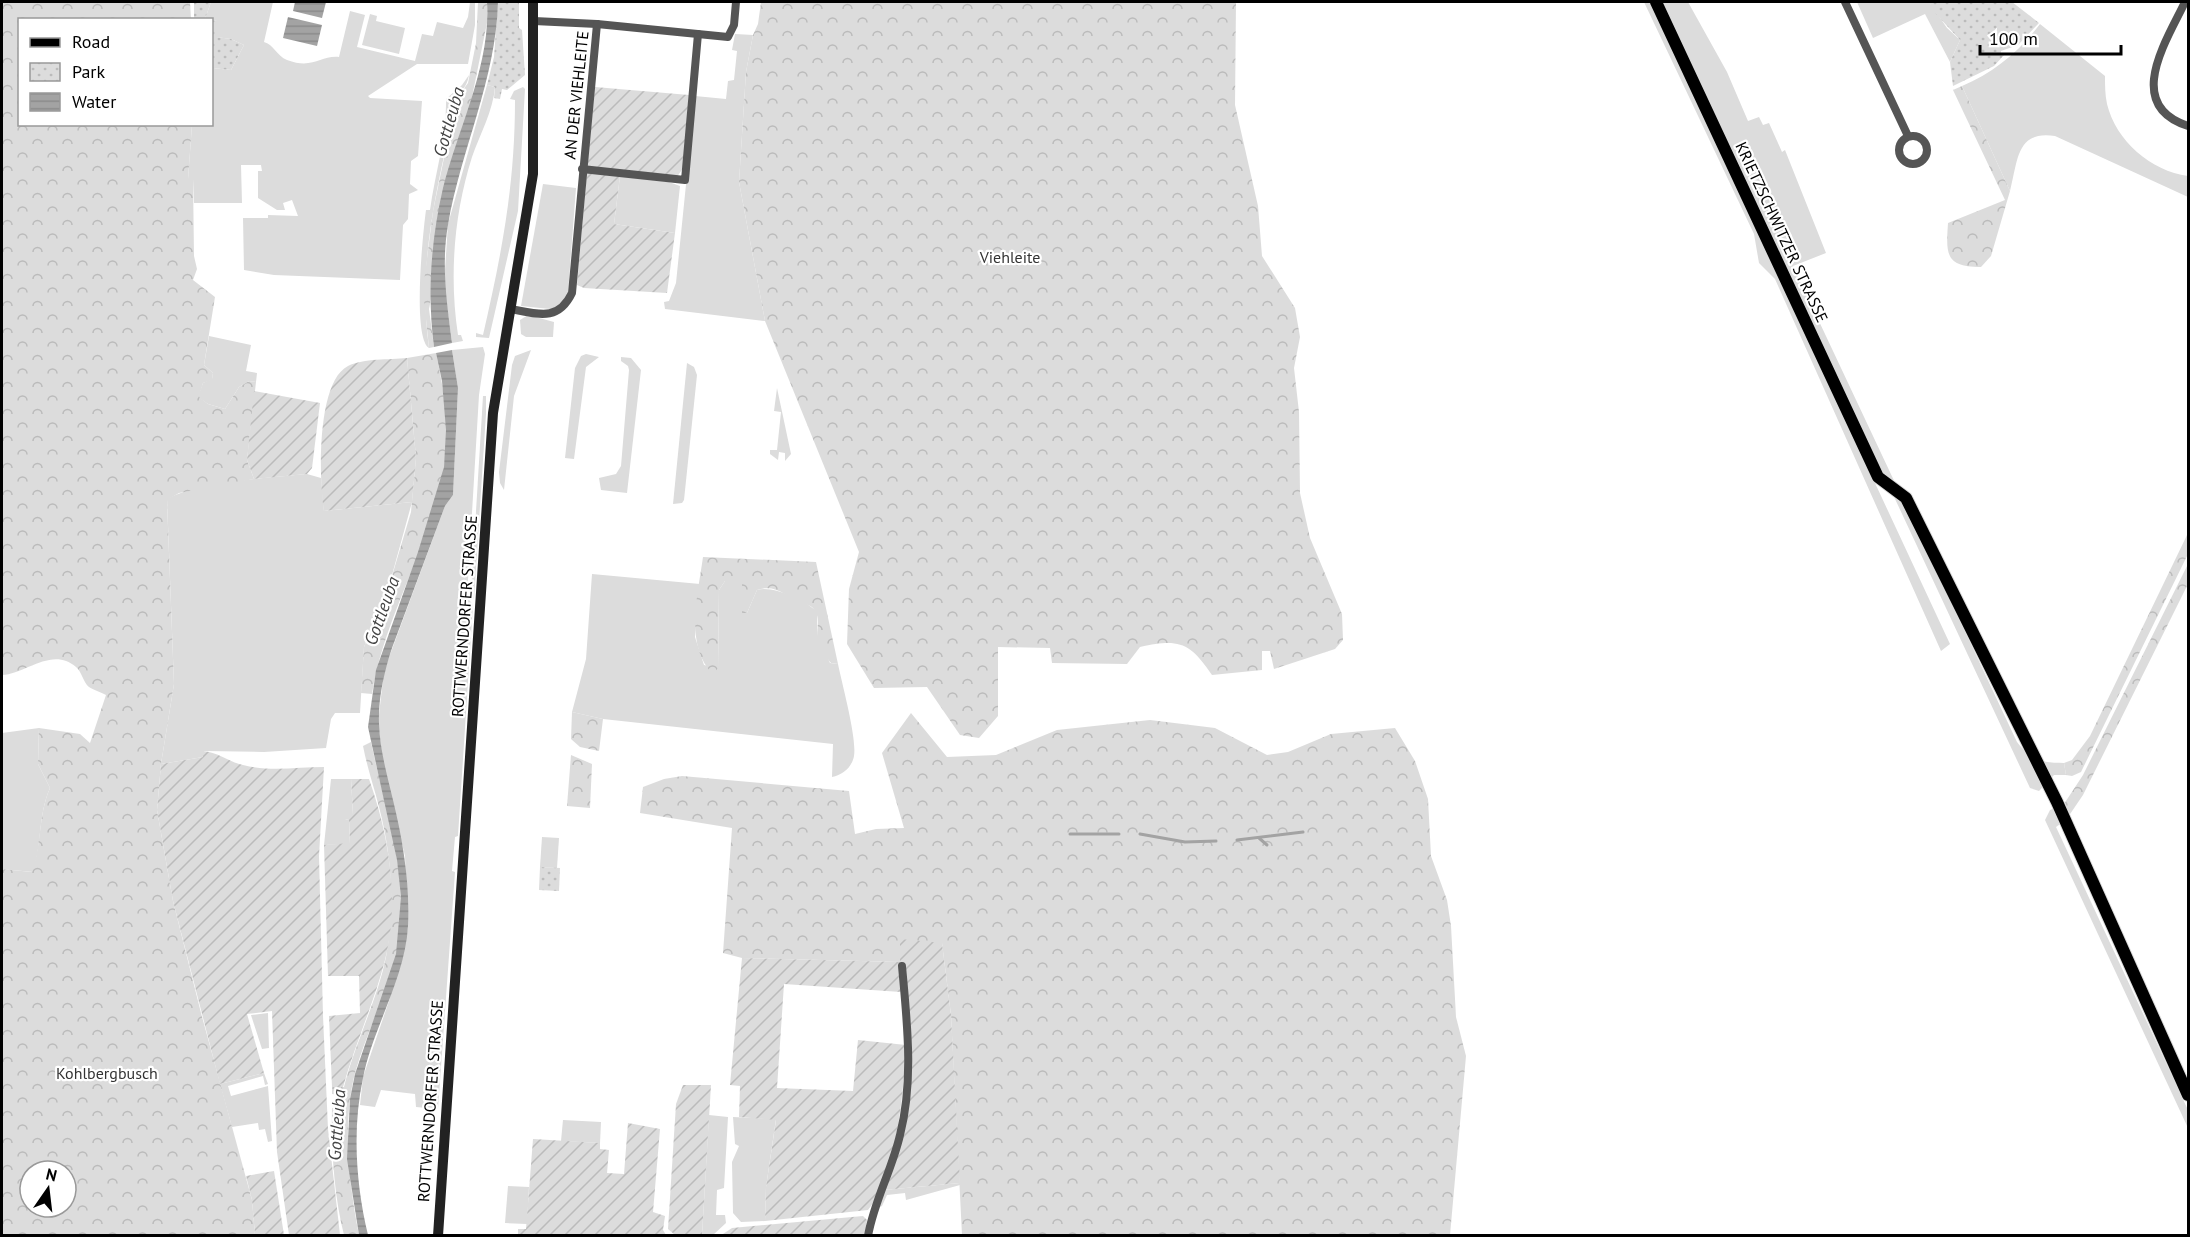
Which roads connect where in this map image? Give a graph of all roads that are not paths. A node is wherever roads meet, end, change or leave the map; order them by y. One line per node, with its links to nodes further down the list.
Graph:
1 (533, 2): 6 (main road, ROTTWERNDORFER STRASSE)
2 (736, 2): 8 (street, AN DER VIEHLEITE)
3 (1656, 2): 14 (main road, KRIETZSCHWITZER STRASSE)
4 (1845, 2): 10 (street)
5 (2185, 2): 9 (street)
6 (534, 21): 7 (street, AN DER VIEHLEITE); 12 (main road, ROTTWERNDORFER STRASSE)
7 (597, 24): 8 (street, AN DER VIEHLEITE); 11 (street, AN DER VIEHLEITE)
8 (698, 34): 11 (street, AN DER VIEHLEITE)
9 (2188, 126)
10 (1908, 136)
11 (582, 169): 12 (street, AN DER VIEHLEITE)
12 (511, 309): 15 (main road, ROTTWERNDORFER STRASSE)
13 (902, 966): 16 (street)
14 (2188, 1095)
15 (438, 1236)
16 (868, 1236)

